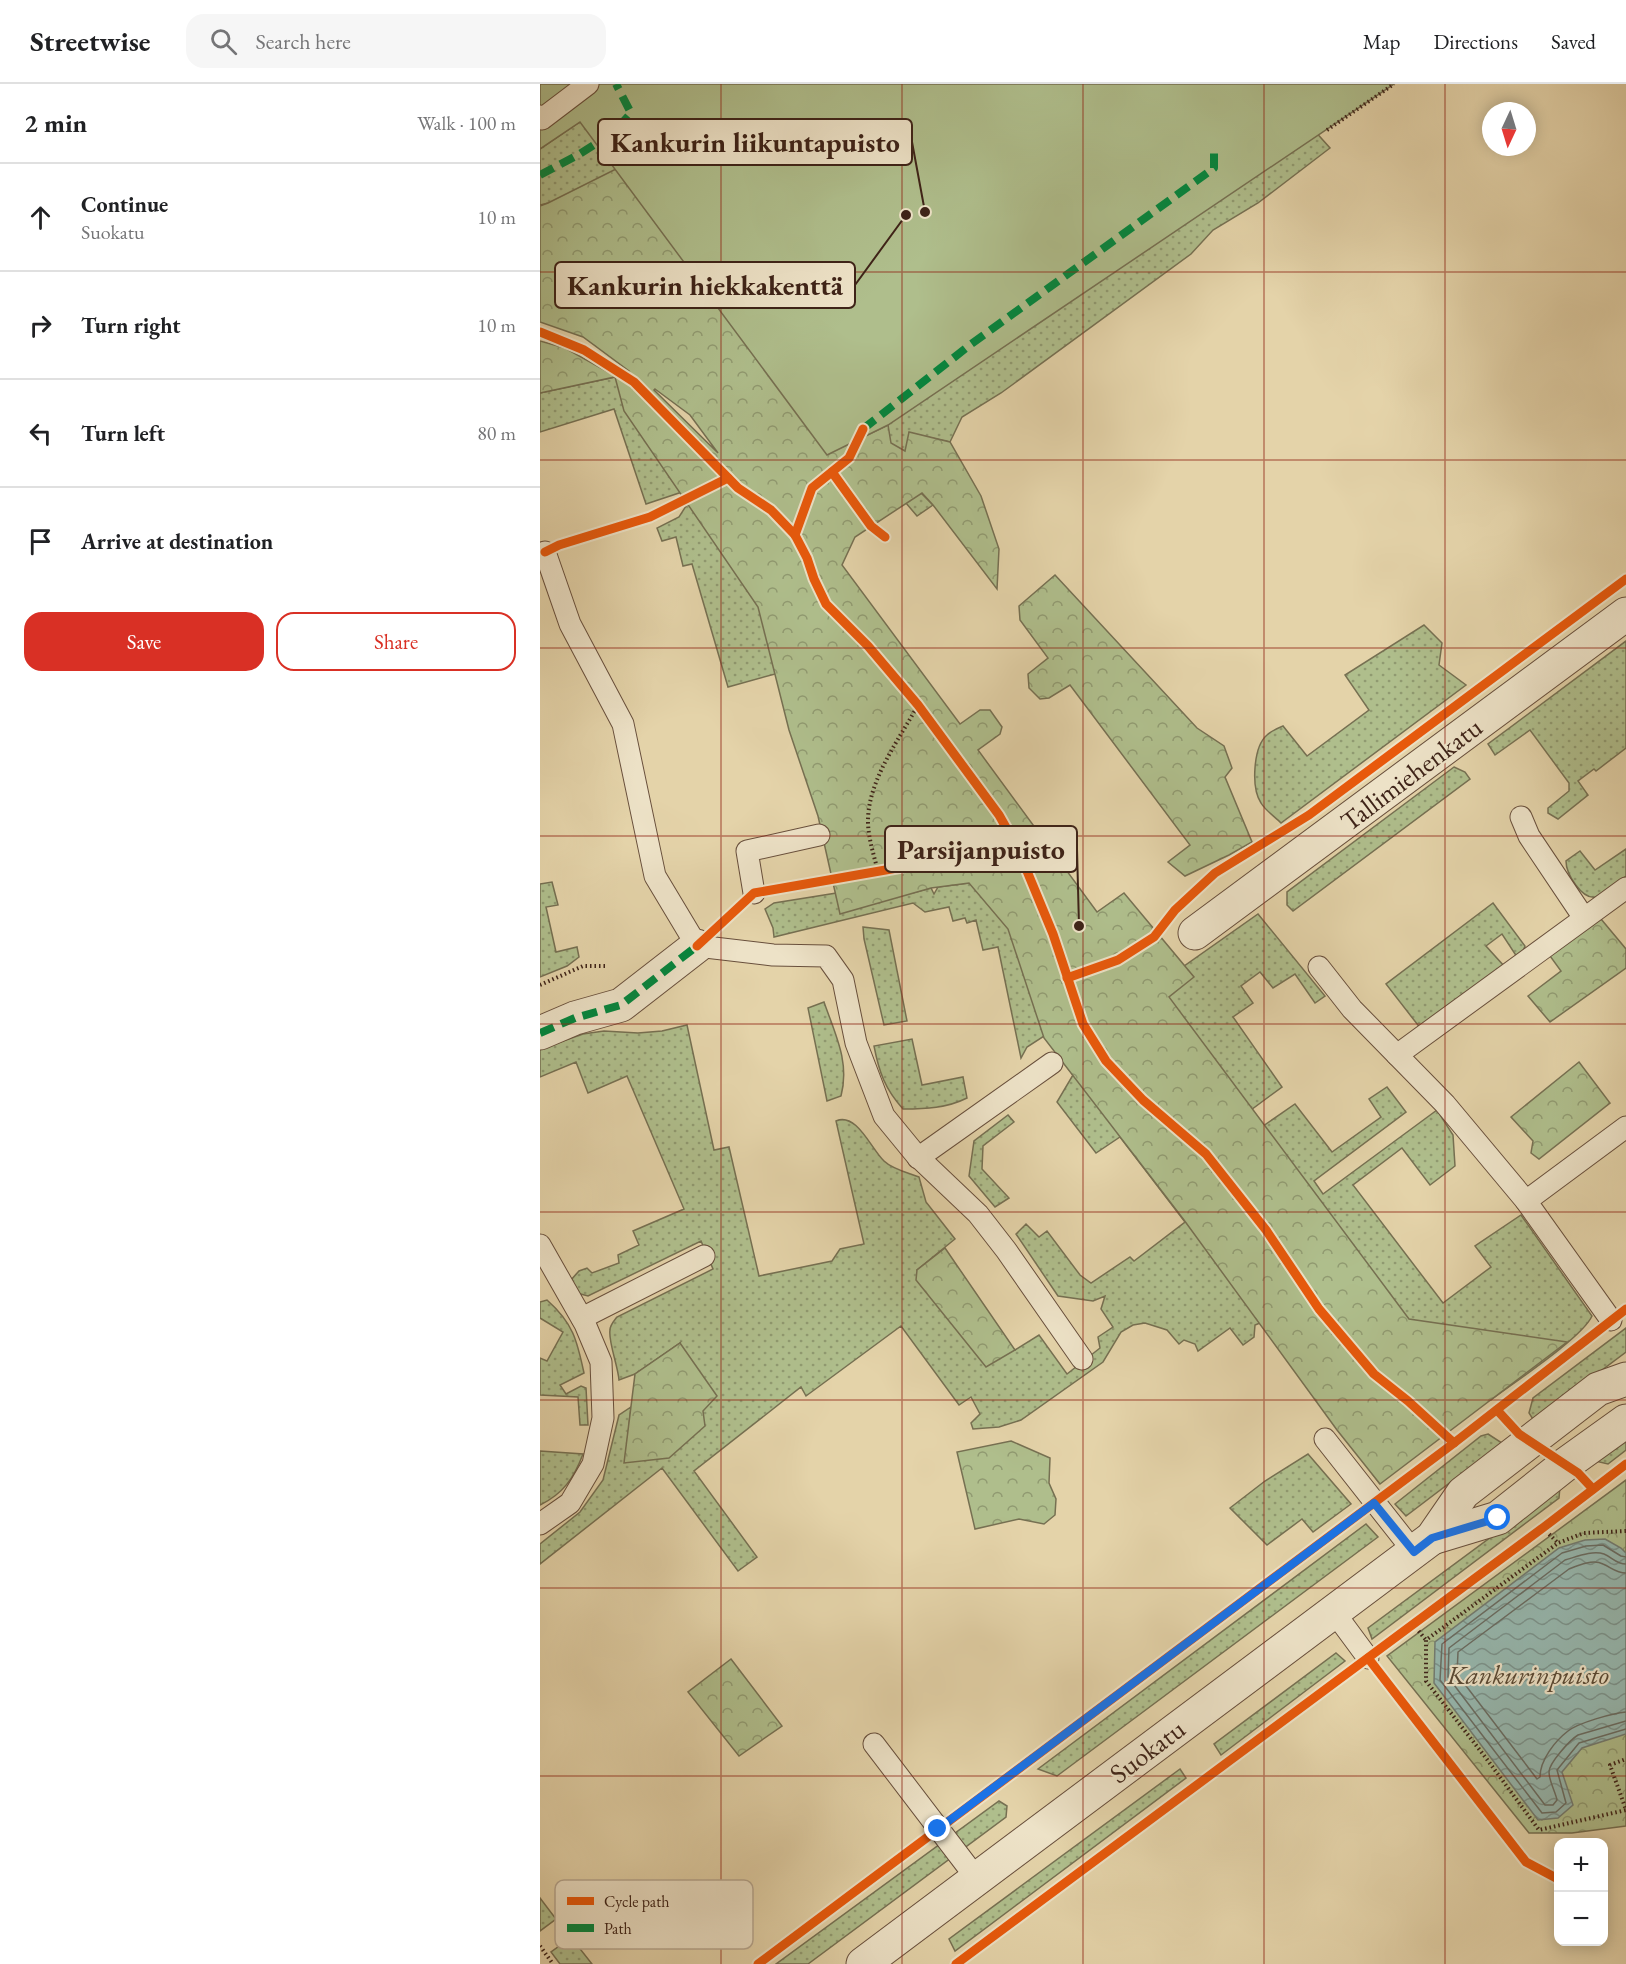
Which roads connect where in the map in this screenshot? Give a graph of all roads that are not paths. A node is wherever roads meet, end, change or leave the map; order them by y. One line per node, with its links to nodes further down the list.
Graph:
1 (588, 84): 2 (lane)
2 (540, 116)
3 (540, 554): 11 (lane)
4 (1626, 614): 10 (street, Tallimiehenkatu)
5 (1521, 817): 9 (lane)
6 (819, 835): 8 (lane)
7 (1626, 888): 9 (lane)
8 (754, 893)
9 (1584, 918): 14 (lane)
10 (1195, 933)
11 (697, 946): 13 (street); 17 (lane)
12 (1320, 967): 14 (lane)
13 (540, 1033)
14 (1397, 1055): 18 (lane)
15 (1052, 1063): 17 (lane)
16 (1626, 1127): 18 (lane)
17 (918, 1158): 23 (lane)
18 (1526, 1201): 22 (lane)
19 (704, 1256): 21 (lane)
20 (543, 1258): 21 (lane)
21 (582, 1318): 27 (lane)
22 (1611, 1320)
23 (1082, 1359)
24 (1626, 1379): 28 (street, Suokatu)
25 (1626, 1421): 28 (street, Suokatu)
26 (1325, 1439): 28 (lane)
27 (543, 1520)
28 (1423, 1545): 29 (street, Suokatu)
29 (1334, 1612): 30 (lane); 32 (street, Suokatu)
30 (1368, 1658)
31 (873, 1744): 32 (lane)
32 (977, 1879): 33 (street, Suokatu)
33 (863, 1964)

